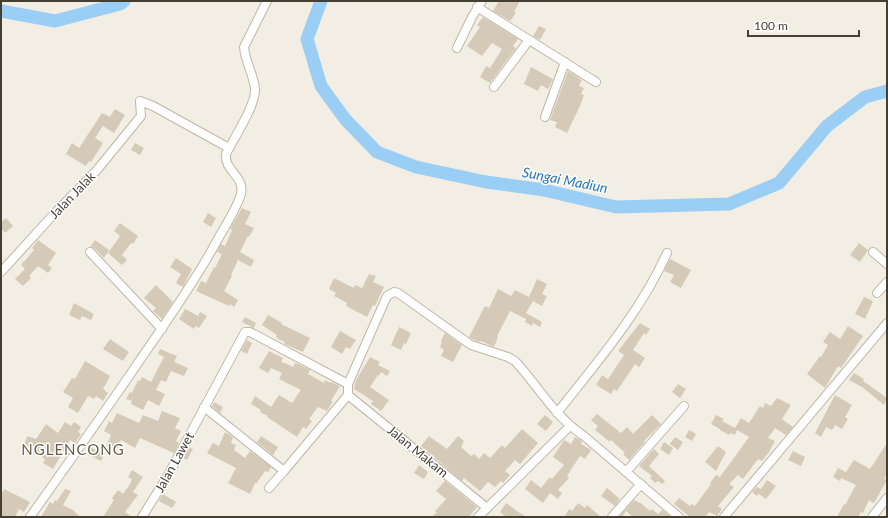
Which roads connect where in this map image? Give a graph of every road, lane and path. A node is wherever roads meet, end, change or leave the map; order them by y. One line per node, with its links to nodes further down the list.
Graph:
1 (268, 1): 9 (street)
2 (480, 4): 3 (street); 4 (street)
3 (529, 40): 5 (street); 7 (street)
4 (458, 48)
5 (565, 62): 6 (street); 8 (street)
6 (596, 82)
7 (494, 87)
8 (545, 117)
9 (229, 148): 14 (street, Jalan Jalak); 18 (street)
10 (90, 252): 18 (street)
11 (873, 252): 13 (street)
12 (667, 253): 23 (street)
13 (887, 264)
14 (1, 272)
15 (887, 282): 16 (street)
16 (877, 293)
17 (887, 322): 36 (street)
18 (162, 329): 31 (street)
19 (348, 384): 20 (street); 22 (street, Jalan Lawet); 23 (street)
20 (348, 394): 25 (street); 30 (street, Jalan Makam)
21 (684, 406): 26 (street)
22 (204, 407): 25 (street); 32 (street, Jalan Lawet)
23 (557, 413): 24 (street)
24 (570, 426): 26 (street); 30 (street)
25 (284, 471): 28 (street)
26 (626, 472): 27 (street)
27 (641, 484): 34 (street); 35 (street)
28 (269, 488)
29 (887, 498): 37 (street)
30 (487, 508): 33 (street)
31 (30, 517)
32 (142, 517)
33 (478, 517)
34 (612, 517)
35 (679, 517)
36 (724, 517)
37 (872, 517)

